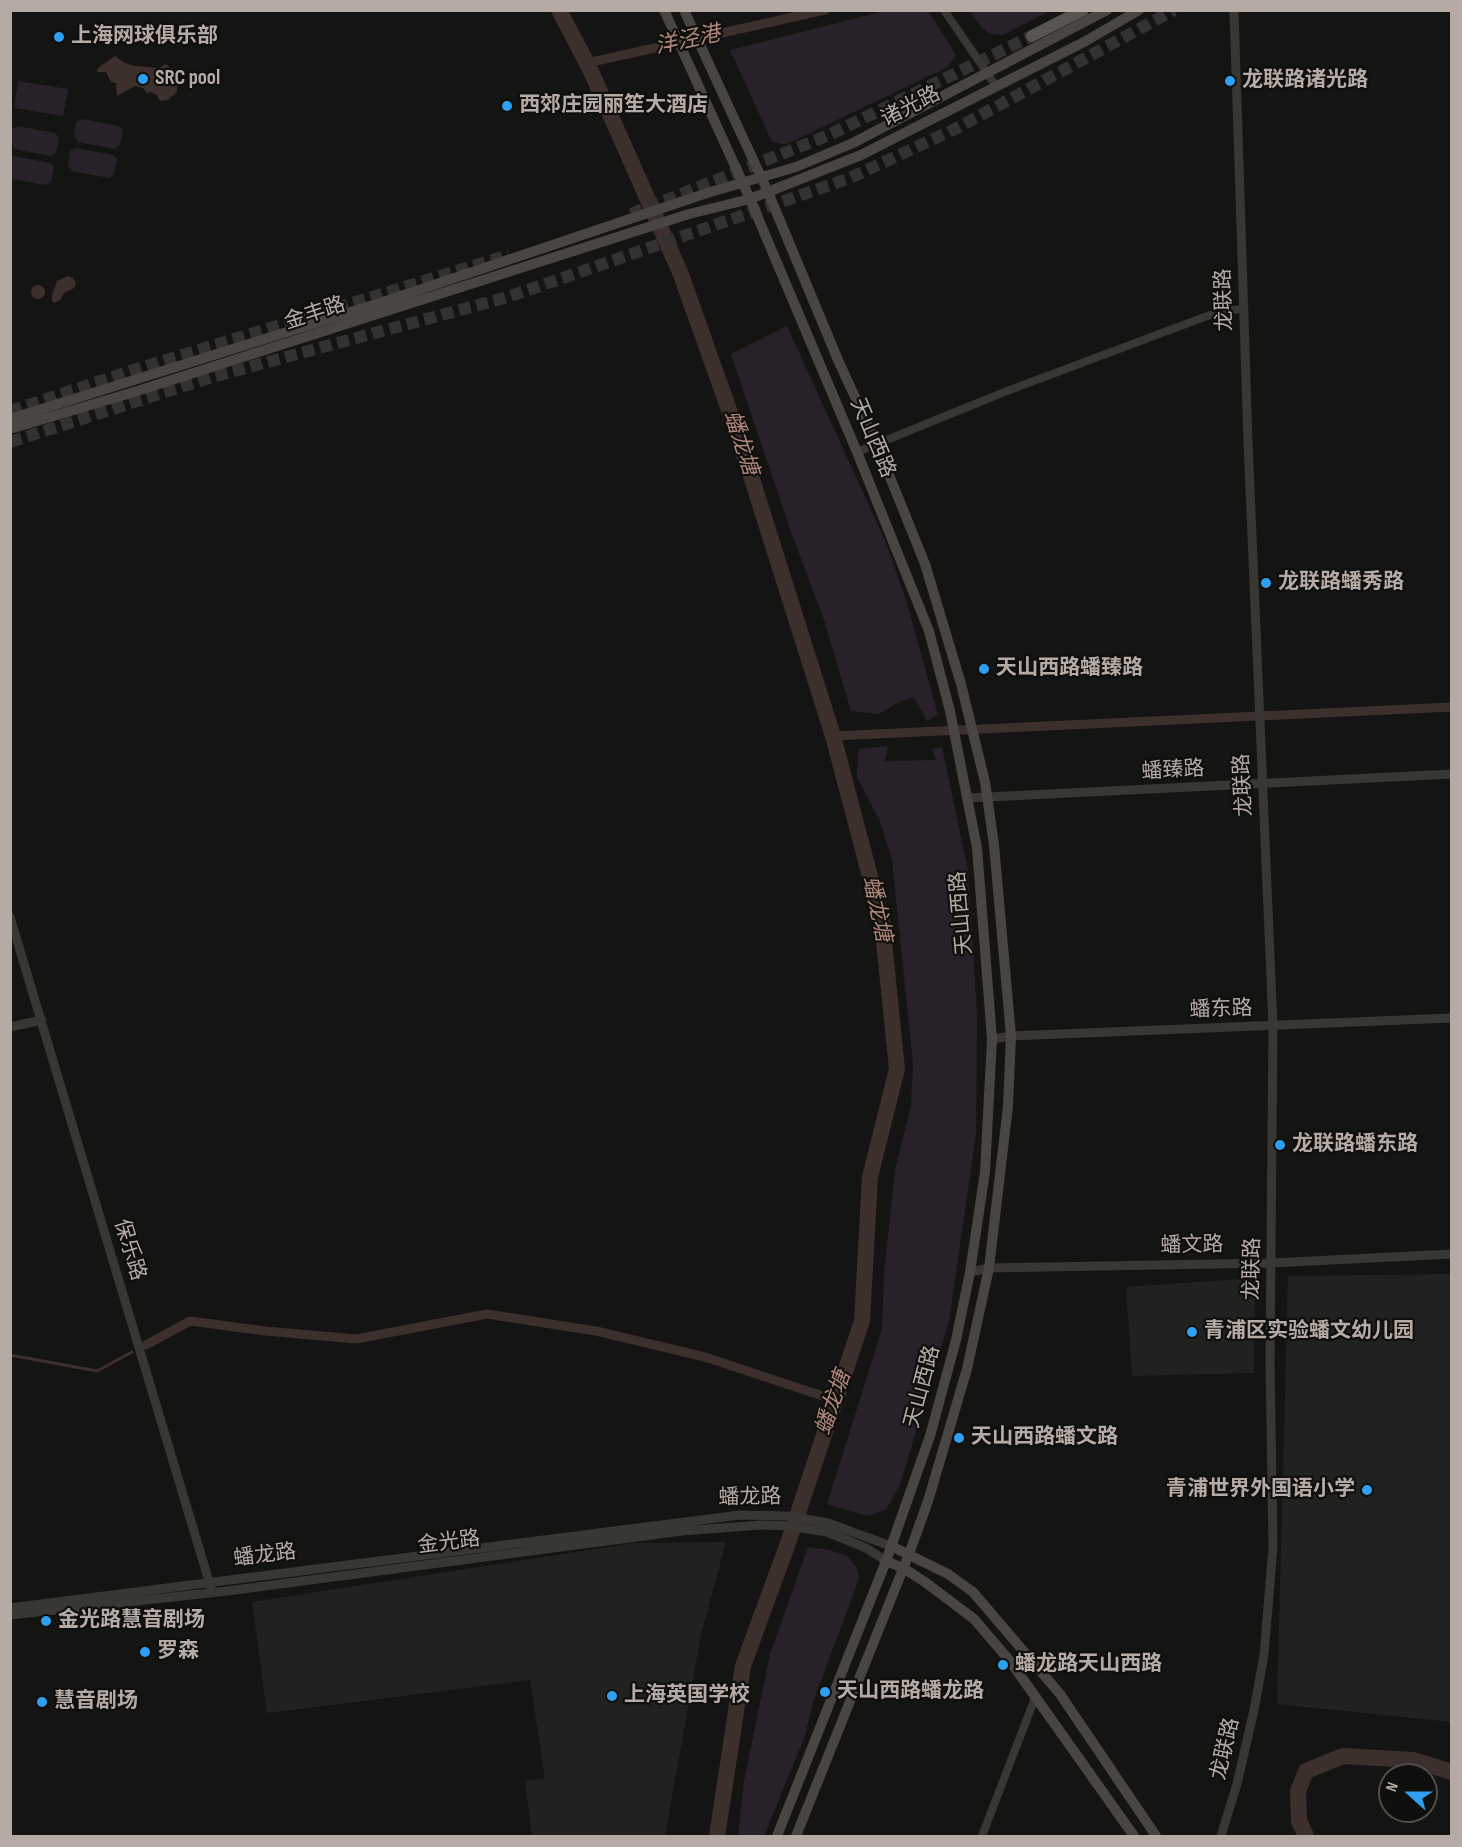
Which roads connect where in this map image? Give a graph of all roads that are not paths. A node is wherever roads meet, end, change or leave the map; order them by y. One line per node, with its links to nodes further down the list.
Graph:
1 (664, 10): 12 (main road, 天山西路)
2 (684, 10): 11 (main road, 天山西路)
3 (944, 10): 9 (street)
4 (1083, 10): 8 (main road)
5 (1107, 10): 9 (main road)
6 (1139, 10): 10 (main road, 诸光路)
7 (1234, 10): 16 (street, 龙联路)
8 (1032, 36)
9 (987, 73): 10 (street); 11 (main road)
10 (996, 86): 13 (main road, 诸光路)
11 (761, 177): 12 (main road); 13 (main road, 天山西路)
12 (742, 183): 14 (main road, 天山西路); 17 (main road)
13 (768, 192): 14 (main road, 诸光路); 19 (main road, 天山西路)
14 (750, 199): 15 (main road, 诸光路); 20 (main road, 天山西路)
15 (689, 214): 18 (main road, 金丰路)
16 (1243, 309): 19 (street); 22 (street, 龙联路)
17 (10, 419)
18 (10, 429)
19 (877, 445): 20 (street); 23 (main road, 天山西路)
20 (857, 452): 24 (main road, 天山西路)
21 (1452, 774): 22 (street, 蟠臻路)
22 (1262, 785): 23 (street, 蟠臻路); 28 (street, 龙联路)
23 (987, 797): 24 (street, 蟠臻路); 30 (main road, 天山西路)
24 (968, 798): 31 (main road, 天山西路)
25 (10, 917): 27 (street, 保乐路)
26 (1452, 1018): 28 (street, 蟠东路)
27 (42, 1020): 29 (street); 41 (street, 保乐路)
28 (1273, 1026): 30 (street, 蟠东路); 33 (street, 龙联路)
29 (10, 1027)
30 (1011, 1036): 31 (street, 蟠东路); 34 (main road, 天山西路)
31 (992, 1039): 35 (main road, 天山西路)
32 (1452, 1254): 33 (street, 蟠文路)
33 (1271, 1263): 34 (street, 蟠文路); 51 (street, 龙联路)
34 (989, 1268): 35 (street, 蟠文路); 38 (main road, 天山西路)
35 (970, 1272): 37 (main road, 天山西路)
36 (827, 1528): 37 (street, 蟠龙路); 39 (street, 金光路); 41 (street, 蟠龙路); 42 (street, 金光路)
37 (891, 1546): 38 (main road, 蟠龙路); 39 (main road, 天山西路)
38 (909, 1554): 40 (main road, 天山西路); 50 (main road, 蟠龙路)
39 (886, 1561): 40 (main road); 46 (main road, 天山西路)
40 (903, 1568): 45 (main road); 47 (main road, 天山西路)
41 (209, 1583): 42 (street, 保乐路); 43 (street)
42 (214, 1593): 44 (street, 金光路)
43 (10, 1608)
44 (10, 1615)
45 (1035, 1698): 48 (street); 49 (main road)
46 (777, 1836)
47 (796, 1836)
48 (982, 1836)
49 (1134, 1836)
50 (1156, 1836)
51 (1221, 1836)

